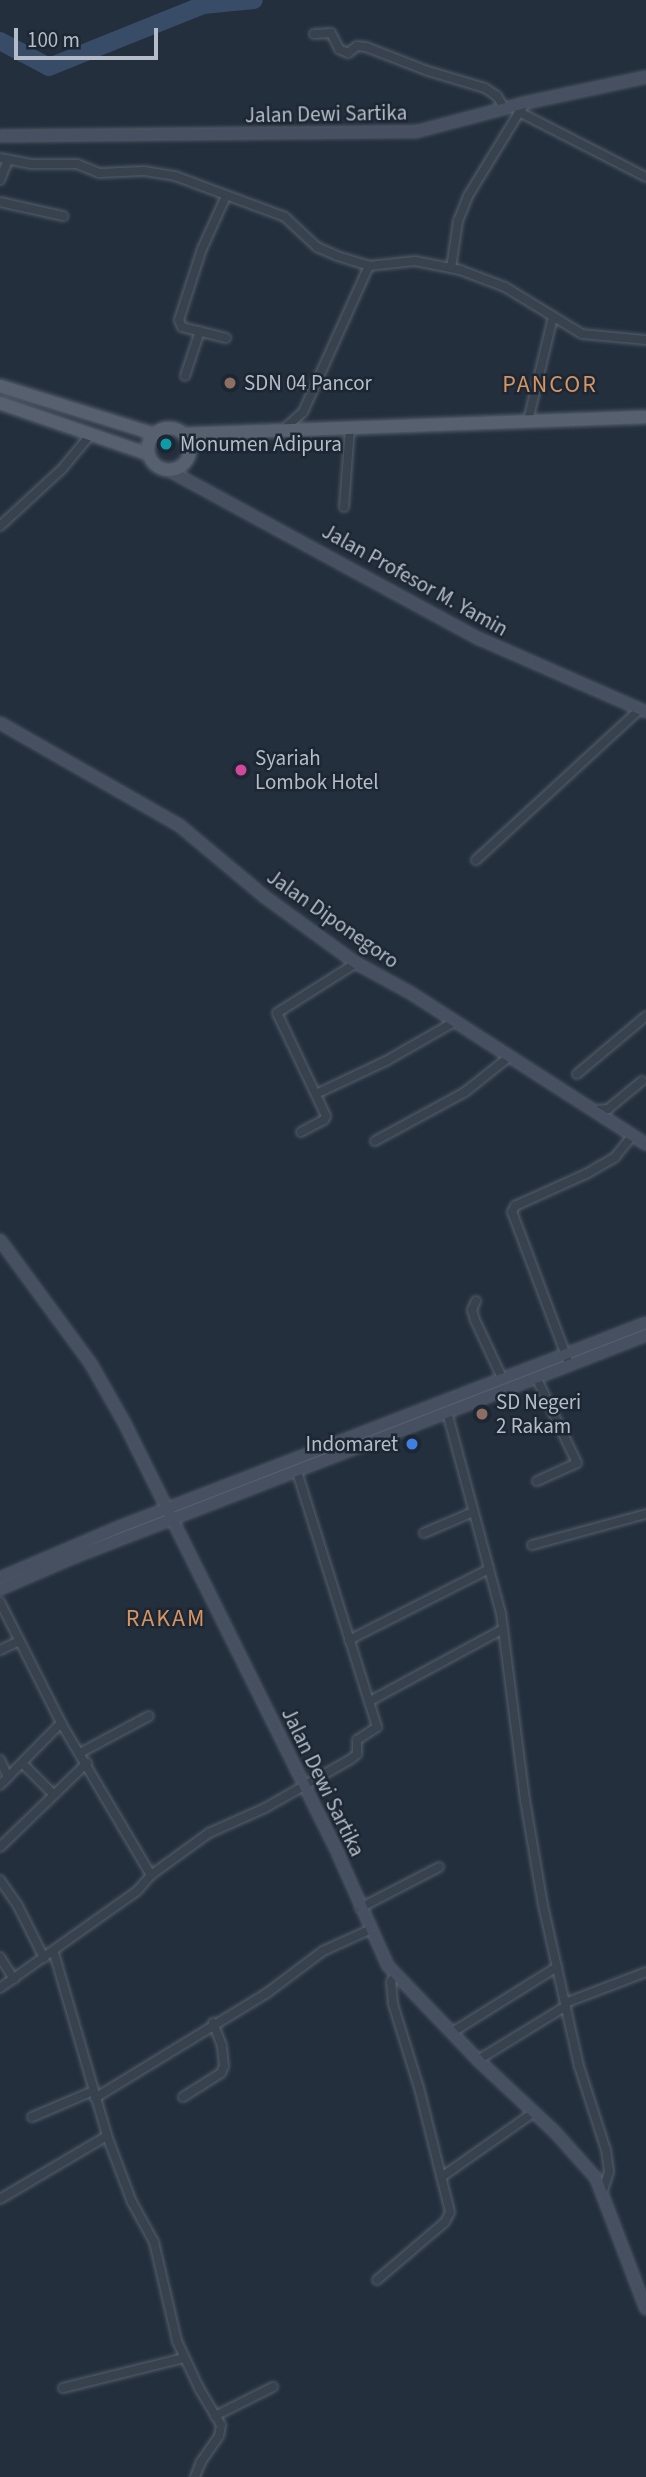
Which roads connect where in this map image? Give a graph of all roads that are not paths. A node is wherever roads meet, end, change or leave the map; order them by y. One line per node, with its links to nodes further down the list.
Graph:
1 (314, 33): 4 (street)
2 (646, 77): 3 (street, Jalan Dewi Sartika)
3 (522, 107): 4 (street, Jalan Dewi Sartika); 7 (street); 13 (street)
4 (504, 108): 5 (street, Jalan Dewi Sartika)
5 (0, 136)
6 (4, 159): 8 (street); 9 (street)
7 (646, 177)
8 (0, 180)
9 (226, 196): 12 (street); 15 (street)
10 (0, 202): 11 (street)
11 (63, 216)
12 (369, 266): 13 (street); 24 (street)
13 (451, 268): 14 (street)
14 (553, 317): 17 (street); 22 (street)
15 (200, 331): 16 (street); 18 (street)
16 (226, 338)
17 (646, 340)
18 (185, 376)
19 (0, 386): 26 (main road)
20 (0, 402): 25 (main road)
21 (646, 417): 22 (main road)
22 (528, 421): 23 (main road)
23 (350, 427): 24 (main road); 30 (street)
24 (282, 431): 27 (main road)
25 (92, 434): 28 (main road); 31 (street)
26 (154, 434): 27 (main road); 28 (main road)
27 (184, 434): 29 (main road)
28 (148, 454): 29 (main road)
29 (170, 471): 32 (street, Jalan Profesor M. Yamin)
30 (344, 507)
31 (0, 526)
32 (643, 711): 34 (street)
33 (0, 723): 35 (street, Jalan Diponegoro)
34 (476, 860)
35 (356, 963): 37 (street, Jalan Diponegoro); 41 (street)
36 (646, 1016): 39 (street)
37 (454, 1021): 38 (street, Jalan Diponegoro); 41 (street)
38 (509, 1057): 42 (street, Jalan Diponegoro); 45 (street)
39 (577, 1074)
40 (642, 1081): 42 (street)
41 (316, 1094): 43 (street)
42 (595, 1110): 44 (street, Jalan Diponegoro)
43 (301, 1132)
44 (632, 1136): 46 (street, Jalan Diponegoro); 51 (street)
45 (375, 1141)
46 (646, 1144)
47 (0, 1242): 59 (street, Jalan Dewi Sartika)
48 (476, 1301): 53 (street)
49 (646, 1323): 51 (street)
50 (646, 1335): 51 (street)
51 (567, 1359): 52 (street); 53 (street)
52 (536, 1377): 54 (street); 56 (street)
53 (502, 1378): 55 (street)
54 (447, 1412): 55 (street); 57 (street)
55 (303, 1465): 59 (street); 59 (street); 67 (street)
56 (537, 1481)
57 (473, 1512): 60 (street); 62 (street)
58 (646, 1514): 61 (street)
59 (168, 1515): 63 (street); 64 (street); 78 (street, Jalan Dewi Sartika)
60 (424, 1533)
61 (532, 1545)
62 (489, 1569): 66 (street); 67 (street)
63 (0, 1578)
64 (0, 1589)
65 (0, 1602): 68 (street)
66 (503, 1629): 70 (street); 90 (street)
67 (349, 1640): 70 (street)
68 (19, 1641): 69 (street); 72 (street)
69 (0, 1650)
70 (370, 1701): 78 (street)
71 (149, 1716): 73 (street)
72 (61, 1723): 73 (street); 75 (street)
73 (80, 1753): 76 (street)
74 (0, 1760): 77 (street)
75 (22, 1763): 77 (street); 80 (street)
76 (87, 1763): 80 (street); 83 (street)
77 (8, 1777): 79 (street)
78 (302, 1784): 83 (street); 85 (street, Jalan Dewi Sartika)
79 (0, 1785)
80 (53, 1794): 81 (street)
81 (0, 1847)
82 (439, 1867): 85 (street)
83 (151, 1875): 87 (street)
84 (0, 1880): 89 (street)
85 (360, 1908): 86 (street, Jalan Dewi Sartika)
86 (369, 1930): 92 (street, Jalan Dewi Sartika); 96 (street)
87 (54, 1953): 89 (street); 99 (street)
88 (0, 1957): 93 (street)
89 (44, 1958): 93 (street)
90 (557, 1967): 95 (street); 97 (street)
91 (646, 1972): 95 (street)
92 (395, 1975): 97 (street, Jalan Dewi Sartika); 104 (street)
93 (14, 1979): 94 (street)
94 (0, 1988)
95 (565, 2004): 98 (street); 105 (street)
96 (214, 2023): 99 (street); 100 (street)
97 (451, 2033): 98 (street, Jalan Dewi Sartika)
98 (478, 2060): 101 (street, Jalan Dewi Sartika)
99 (94, 2095): 102 (street); 103 (street)
100 (183, 2097)
101 (534, 2112): 104 (street); 105 (street, Jalan Dewi Sartika)
102 (32, 2117)
103 (107, 2136): 106 (street); 109 (street)
104 (443, 2176): 107 (street)
105 (603, 2191): 108 (street, Jalan Dewi Sartika)
106 (0, 2199)
107 (377, 2280)
108 (646, 2309)
109 (184, 2358): 111 (street); 112 (street)
110 (273, 2386): 112 (street)
111 (62, 2388)
112 (215, 2416): 113 (street)
113 (195, 2477)

